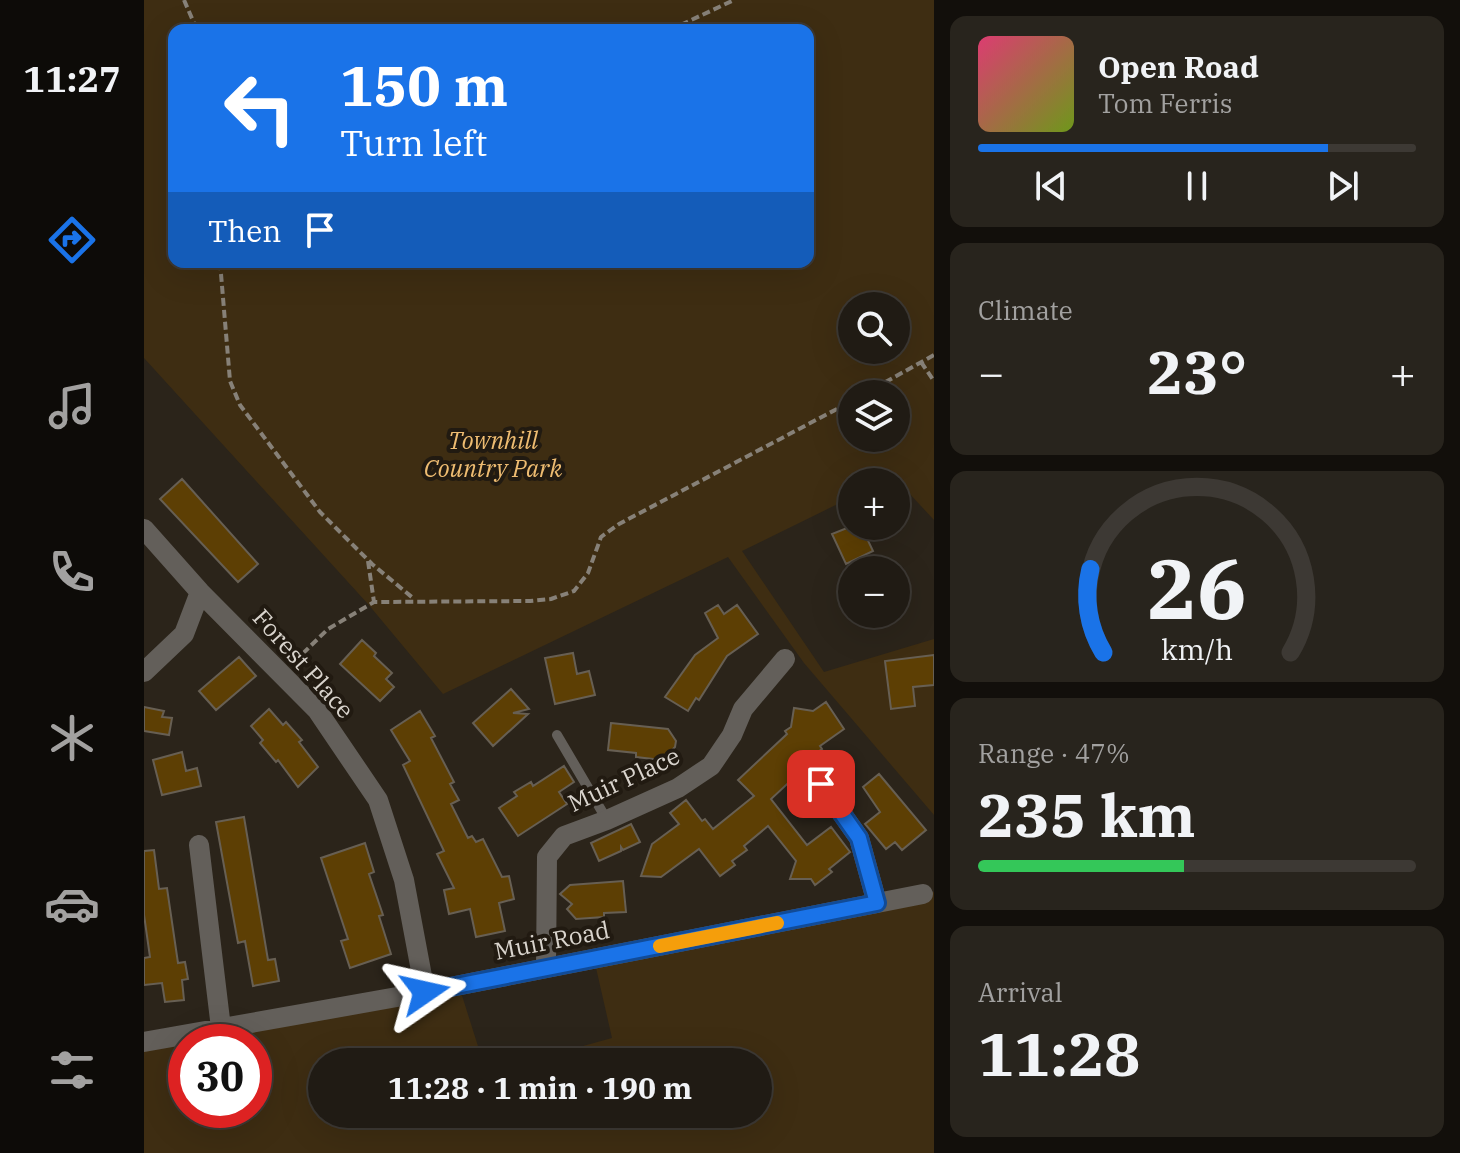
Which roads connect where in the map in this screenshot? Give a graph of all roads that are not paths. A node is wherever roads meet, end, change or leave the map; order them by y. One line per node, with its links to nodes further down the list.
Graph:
1 (144, 529): 2 (street, Forest Place)
2 (200, 592): 4 (street); 12 (street, Forest Place)
3 (785, 659): 7 (street, Muir Place)
4 (144, 672)
5 (557, 735): 7 (lane)
6 (821, 784): 10 (street)
7 (607, 820): 11 (street, Muir Place)
8 (199, 845): 13 (street)
9 (923, 894): 10 (street, Muir Road)
10 (877, 903): 11 (street, Muir Road)
11 (546, 968): 12 (street, Muir Road)
12 (425, 992): 14 (street, Muir Road)
13 (221, 1024)
14 (244, 1024)
15 (168, 1038): 16 (street, Muir Road)
16 (144, 1042)

